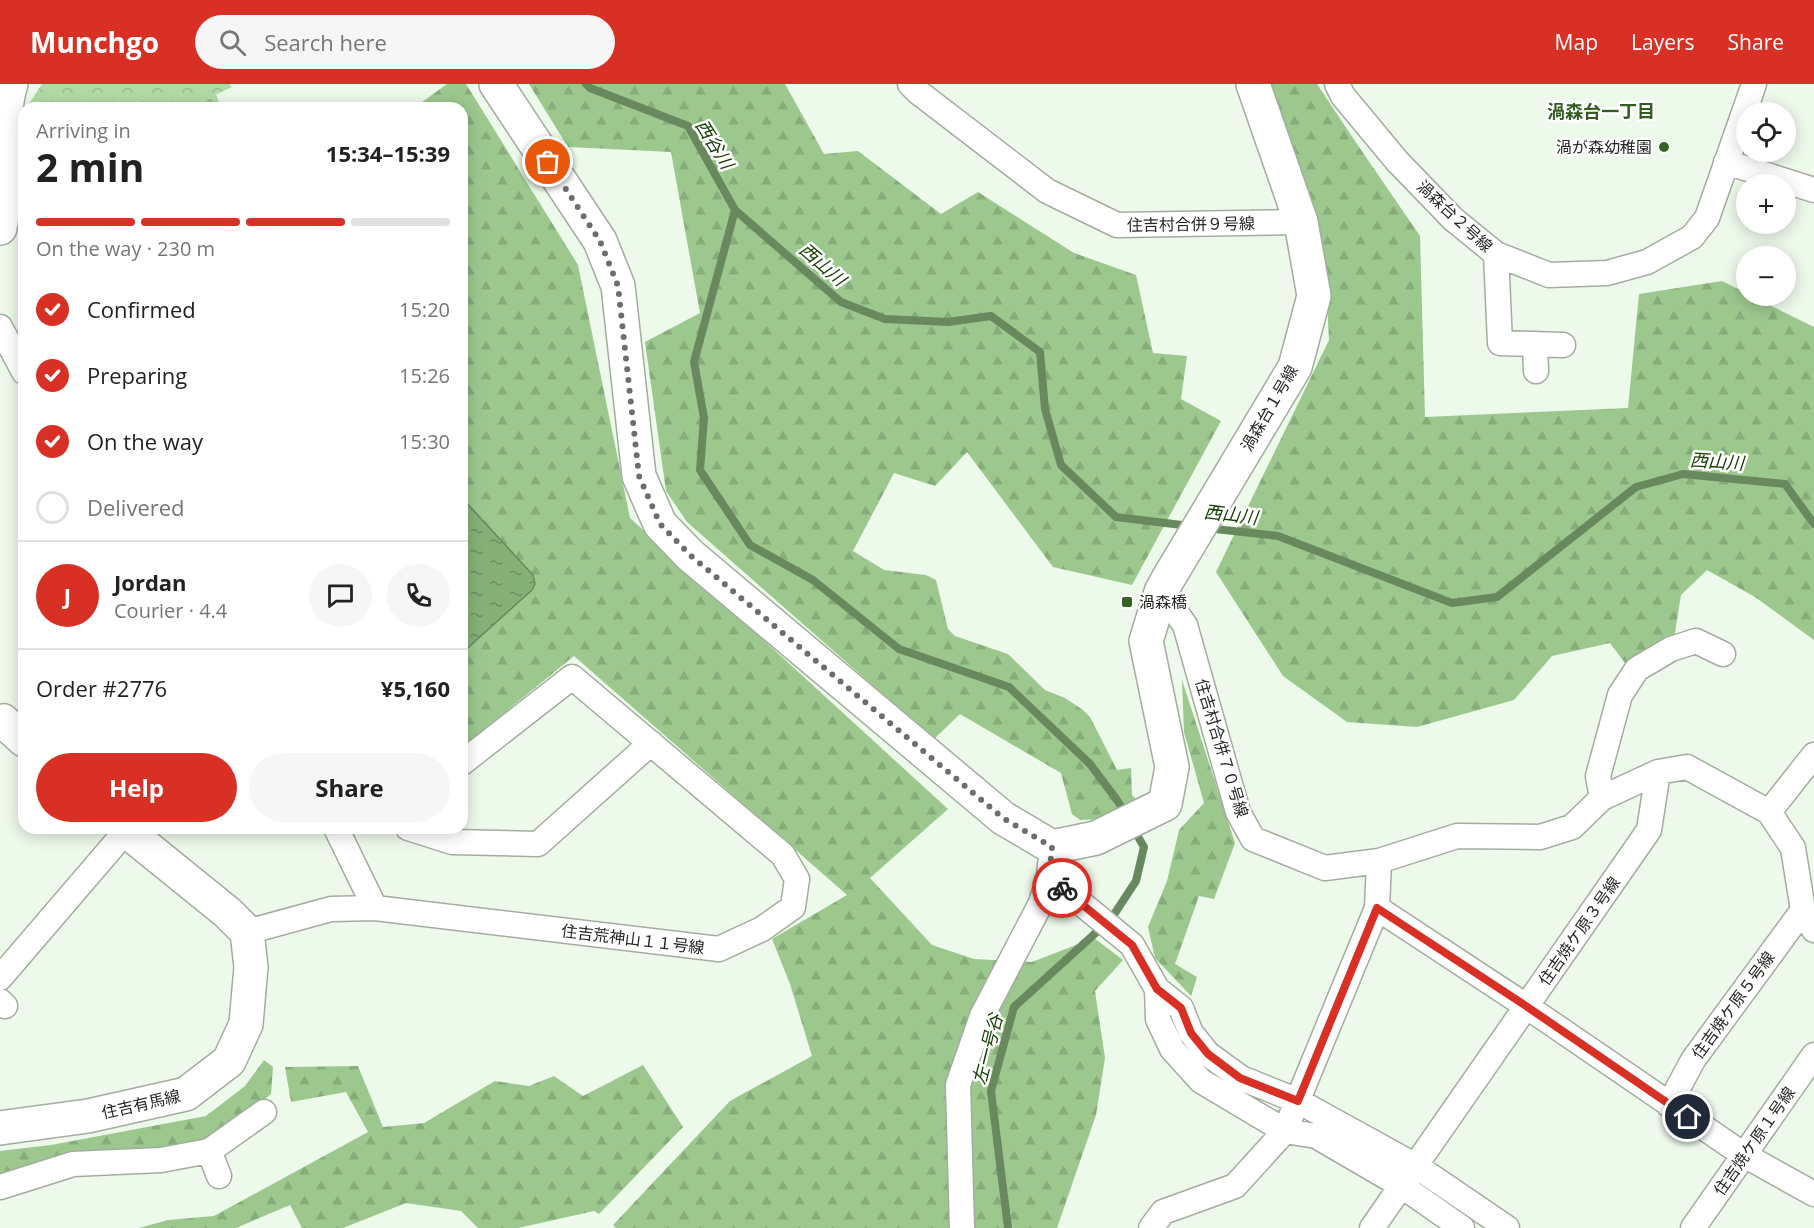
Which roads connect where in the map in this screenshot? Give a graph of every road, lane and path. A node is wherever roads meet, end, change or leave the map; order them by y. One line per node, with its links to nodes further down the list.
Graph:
1 (11, 84): 10 (street)
2 (496, 84): 32 (street)
3 (910, 84): 9 (street, 住吉村合併９号線)
4 (1253, 84): 9 (street, 渦森台１号線)
5 (1337, 84): 11 (street, 渦森台２号線)
6 (1754, 84): 7 (street, 渦森台２号線)
7 (1726, 162): 8 (street); 11 (street, 渦森台２号線)
8 (1814, 190)
9 (1301, 222): 17 (street, 渦森台１号線)
10 (0, 228)
11 (1496, 254): 13 (street)
12 (0, 327): 15 (street)
13 (1535, 344): 14 (street); 16 (street)
14 (1563, 345)
15 (18, 361)
16 (1536, 371)
17 (1164, 586): 31 (street, 住吉村合併７０号線); 32 (street, 渦森台１号線)
18 (1723, 654): 25 (street)
19 (0, 722): 20 (street)
20 (18, 735)
21 (651, 743): 23 (street, 住吉荒神山１１号線); 30 (street); 33 (street, 住吉荒神山１１号線)
22 (1814, 755): 26 (street)
23 (468, 758)
24 (1658, 772): 25 (street, 住吉村合併７０号線); 26 (street, 住吉村合併７０号線); 39 (street, 住吉焼ケ原３号線)
25 (1602, 798): 31 (street, 住吉村合併７０号線)
26 (1769, 812): 35 (street, 住吉村合併７０号線)
27 (121, 834): 37 (street)
28 (131, 834): 36 (street)
29 (339, 834): 33 (street)
30 (427, 834)
31 (1379, 861): 34 (street)
32 (1050, 862): 38 (street); 53 (street)
33 (375, 908): 36 (street, 住吉荒神山１１号線)
34 (1377, 908): 39 (street); 41 (street)
35 (1808, 920): 42 (street, 住吉焼ケ原５号線)
36 (247, 932): 44 (street, 住吉有馬線)
37 (0, 978)
38 (1157, 989): 41 (street); 45 (street)
39 (1526, 1006): 42 (street); 48 (street, 住吉焼ケ原３号線)
40 (1814, 1055): 47 (street, 住吉焼ケ原１号線)
41 (1298, 1101): 45 (street); 48 (street)
42 (1669, 1104): 47 (street)
43 (264, 1112): 46 (street)
44 (0, 1128)
45 (1286, 1131): 50 (street); 54 (street)
46 (209, 1151): 49 (street); 51 (street)
47 (1744, 1155): 52 (street); 58 (street, 住吉焼ケ原１号線)
48 (1416, 1166): 50 (street, 住吉焼ケ原３号線); 57 (street)
49 (219, 1176)
50 (1402, 1186): 55 (street, 住吉焼ケ原３号線); 56 (street)
51 (0, 1187)
52 (1814, 1194)
53 (962, 1228)
54 (1151, 1228)
55 (1372, 1228)
56 (1462, 1228)
57 (1507, 1228)
58 (1693, 1228)

